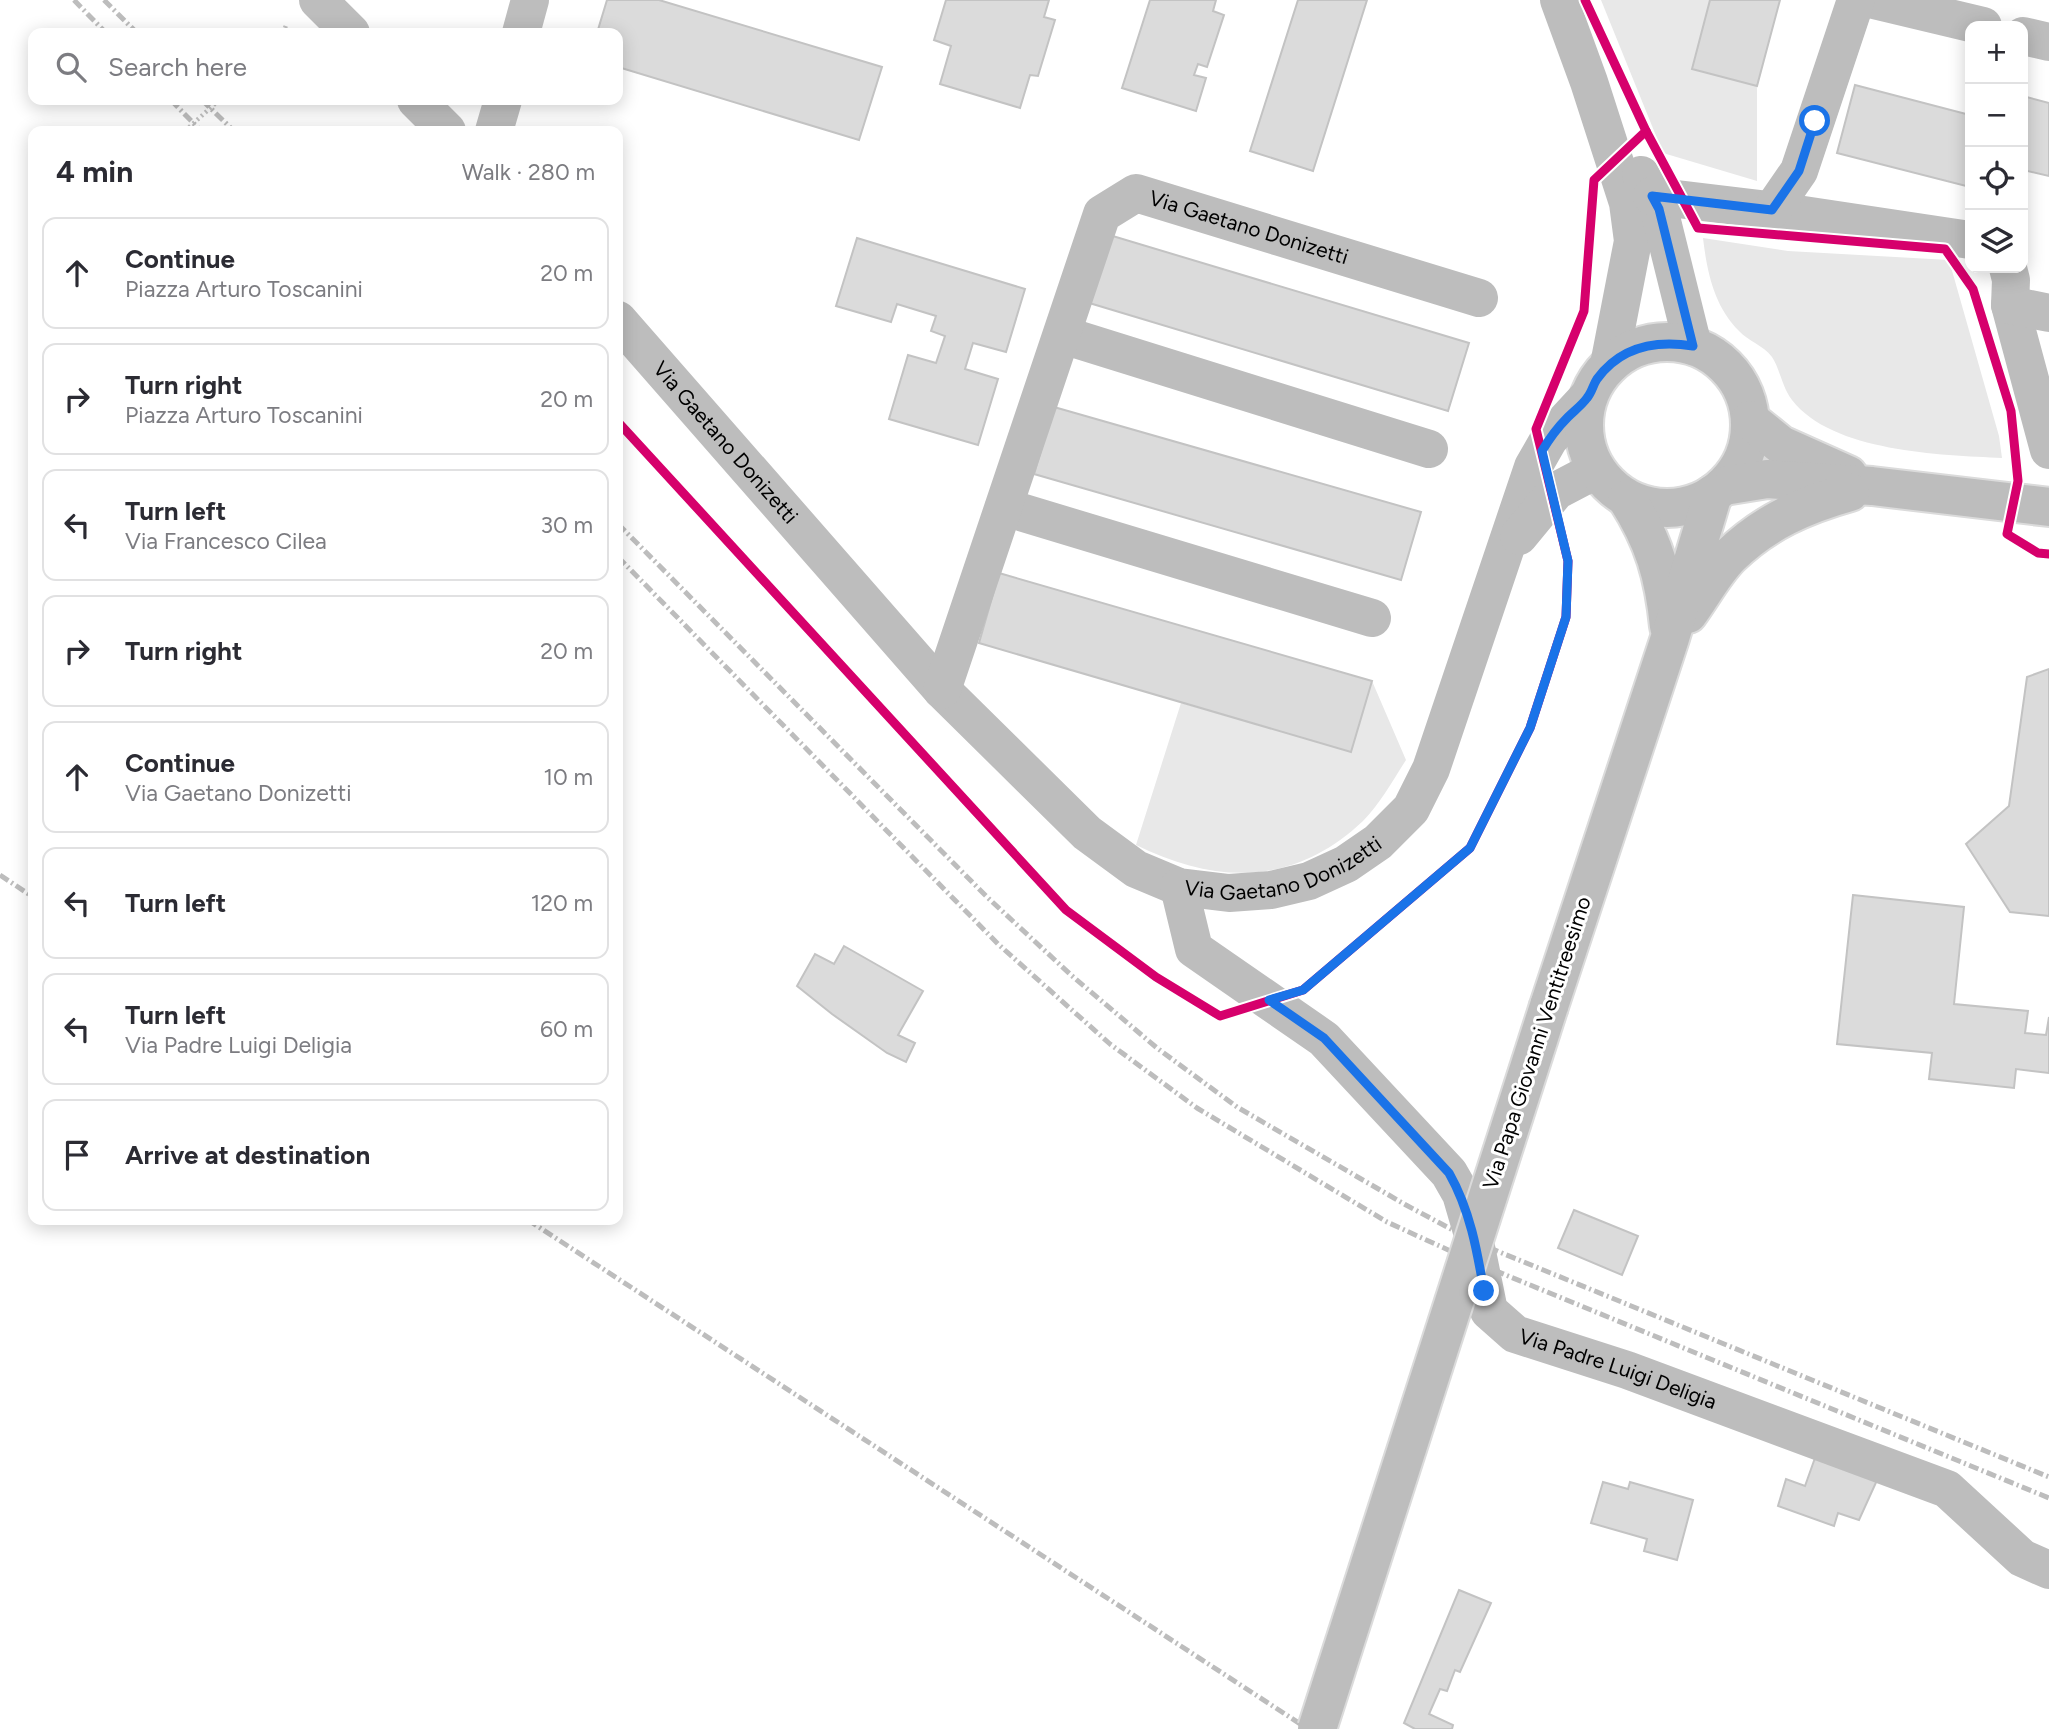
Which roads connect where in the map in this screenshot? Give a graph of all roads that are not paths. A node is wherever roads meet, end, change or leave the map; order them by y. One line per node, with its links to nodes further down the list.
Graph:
1 (318, 0): 7 (street)
2 (530, 0): 8 (street)
3 (1559, 0): 11 (street)
4 (1856, 0): 17 (street)
5 (1874, 0): 6 (street)
6 (1965, 22)
7 (346, 28)
8 (522, 28)
9 (2028, 37): 10 (street)
10 (2049, 42)
11 (1589, 82): 16 (street); 26 (street)
12 (421, 105): 14 (street)
13 (502, 105): 15 (street)
14 (442, 126)
15 (495, 126)
16 (1652, 196): 17 (street); 25 (street)
17 (1772, 210): 18 (street)
18 (1965, 239)
19 (2009, 273): 21 (street)
20 (1479, 298): 24 (street, Via Gaetano Donizetti)
21 (2010, 305): 22 (street); 30 (street)
22 (2049, 313)
23 (623, 326): 40 (street, Via Gaetano Donizetti)
24 (1063, 335): 29 (street); 35 (street, Via Gaetano Donizetti)
25 (1693, 346): 26 (street); 28 (street)
26 (1609, 365): 27 (street)
27 (1587, 398): 31 (street); 37 (street, Via Gaetano Donizetti)
28 (1750, 419): 32 (street); 33 (street)
29 (1429, 449)
30 (2049, 450)
31 (1596, 470): 34 (street); 37 (street, Via Gaetano Donizetti)
32 (1872, 486): 33 (street); 36 (street); 39 (street)
33 (1719, 490): 34 (street); 39 (street, Via Papa Giovanni Ventitreesimo)
34 (1627, 499): 39 (street, Via Papa Giovanni Ventitreesimo)
35 (1004, 507): 38 (street); 40 (street, Via Gaetano Donizetti)
36 (2049, 507)
37 (1504, 554): 41 (street, Via Gaetano Donizetti)
38 (1372, 618)
39 (1670, 638): 43 (street, Via Papa Giovanni Ventitreesimo, bridge)
40 (942, 690): 41 (street, Via Gaetano Donizetti)
41 (1179, 887): 42 (street, Via Padre Luigi Deligia)
42 (2049, 1570)
43 (1317, 1729)

